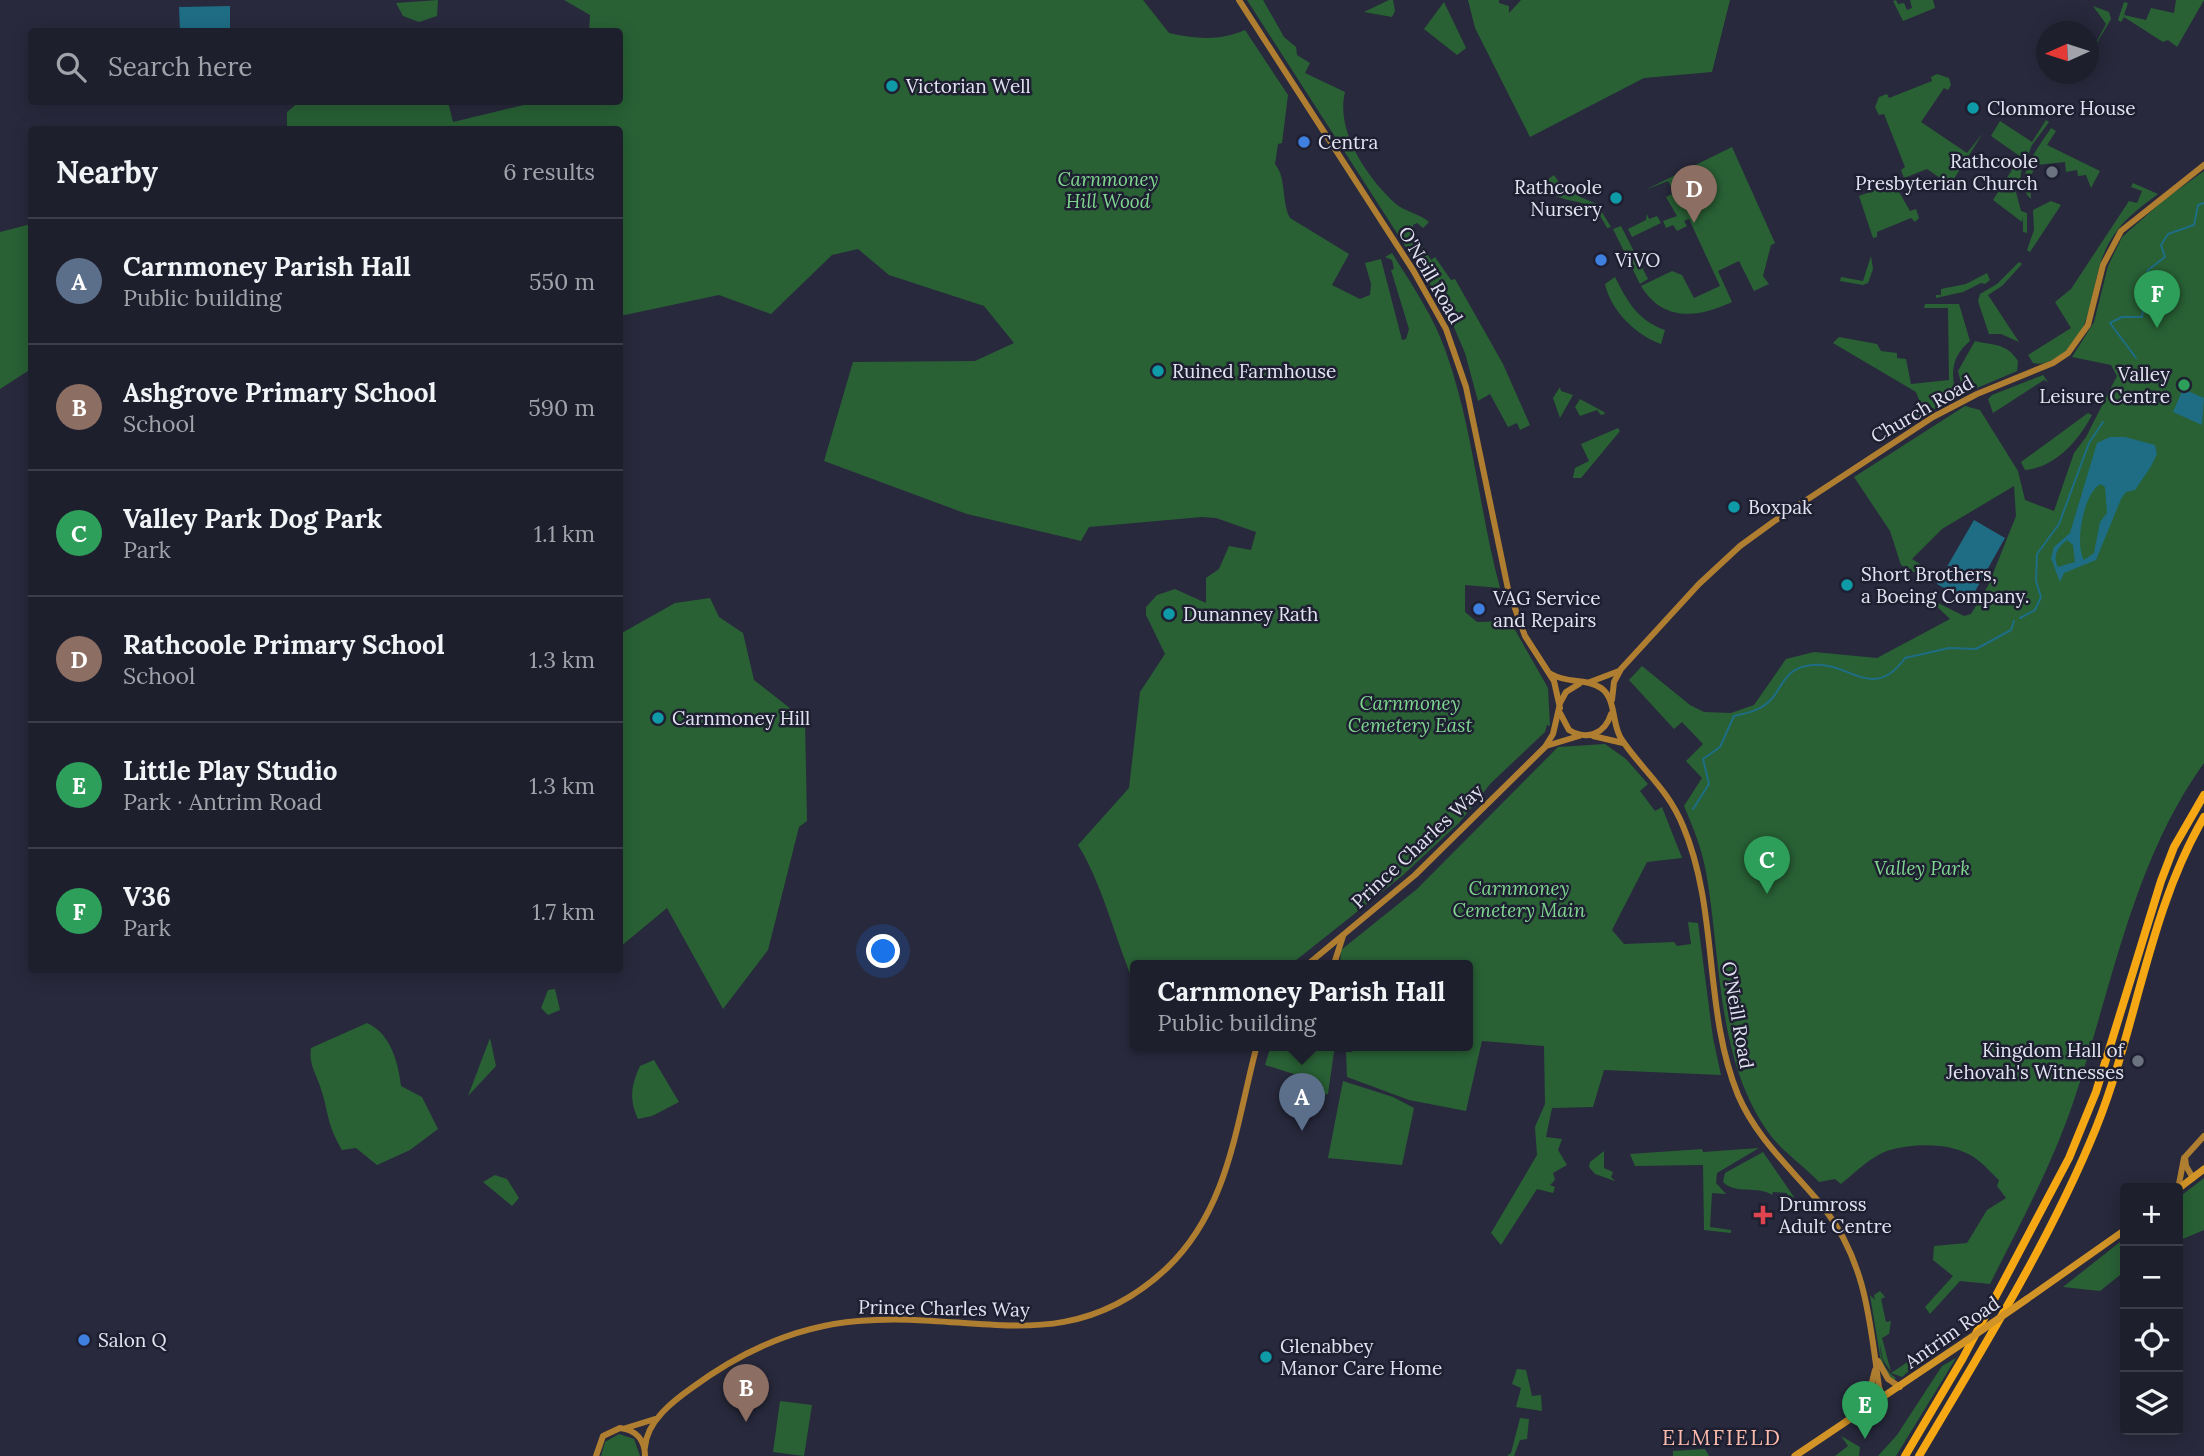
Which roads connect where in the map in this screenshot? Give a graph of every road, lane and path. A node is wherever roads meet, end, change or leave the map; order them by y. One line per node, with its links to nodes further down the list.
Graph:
1 (1239, 0): 4 (street, O'Neill Road)
2 (2204, 164): 3 (street, Church Road)
3 (1621, 669): 5 (street, Church Road); 6 (street, Church Road)
4 (1551, 674): 5 (street); 7 (street, O'Neill Road)
5 (1585, 683): 6 (street); 7 (street)
6 (1612, 707): 8 (street); 9 (street, O'Neill Road)
7 (1559, 708): 8 (street); 10 (street, Prince Charles Way)
8 (1587, 735): 9 (street); 10 (street, Prince Charles Way)
9 (1624, 744): 24 (street, O'Neill Road)
10 (1545, 747): 13 (street, Prince Charles Way)
11 (2204, 795): 36 (highway)
12 (2204, 817): 37 (highway)
13 (1344, 934): 14 (street, Prince Charles Way); 15 (street)
14 (1313, 960)
15 (1335, 960)
16 (1256, 1051): 29 (street, Prince Charles Way)
17 (2204, 1136): 18 (street)
18 (2185, 1157): 20 (street); 21 (street)
19 (2204, 1169): 20 (main road)
20 (2193, 1178): 22 (main road)
21 (2179, 1183)
22 (2183, 1185)
23 (2120, 1234): 26 (main road, Antrim Road, bridge)
24 (1875, 1356): 25 (street, O'Neill Road); 26 (street)
25 (1876, 1366): 27 (street, O'Neill Road); 28 (street)
26 (1900, 1387): 27 (main road, Antrim Road)
27 (1884, 1398): 28 (main road, Antrim Road)
28 (1864, 1412): 35 (main road, Antrim Road)
29 (657, 1418): 30 (street, Prince Charles Way); 31 (street, Prince Charles Way)
30 (620, 1428): 31 (street); 32 (street)
31 (645, 1447): 34 (street)
32 (596, 1452): 33 (street)
33 (590, 1456)
34 (645, 1456)
35 (1795, 1456)
36 (1905, 1456)
37 (1919, 1456)

